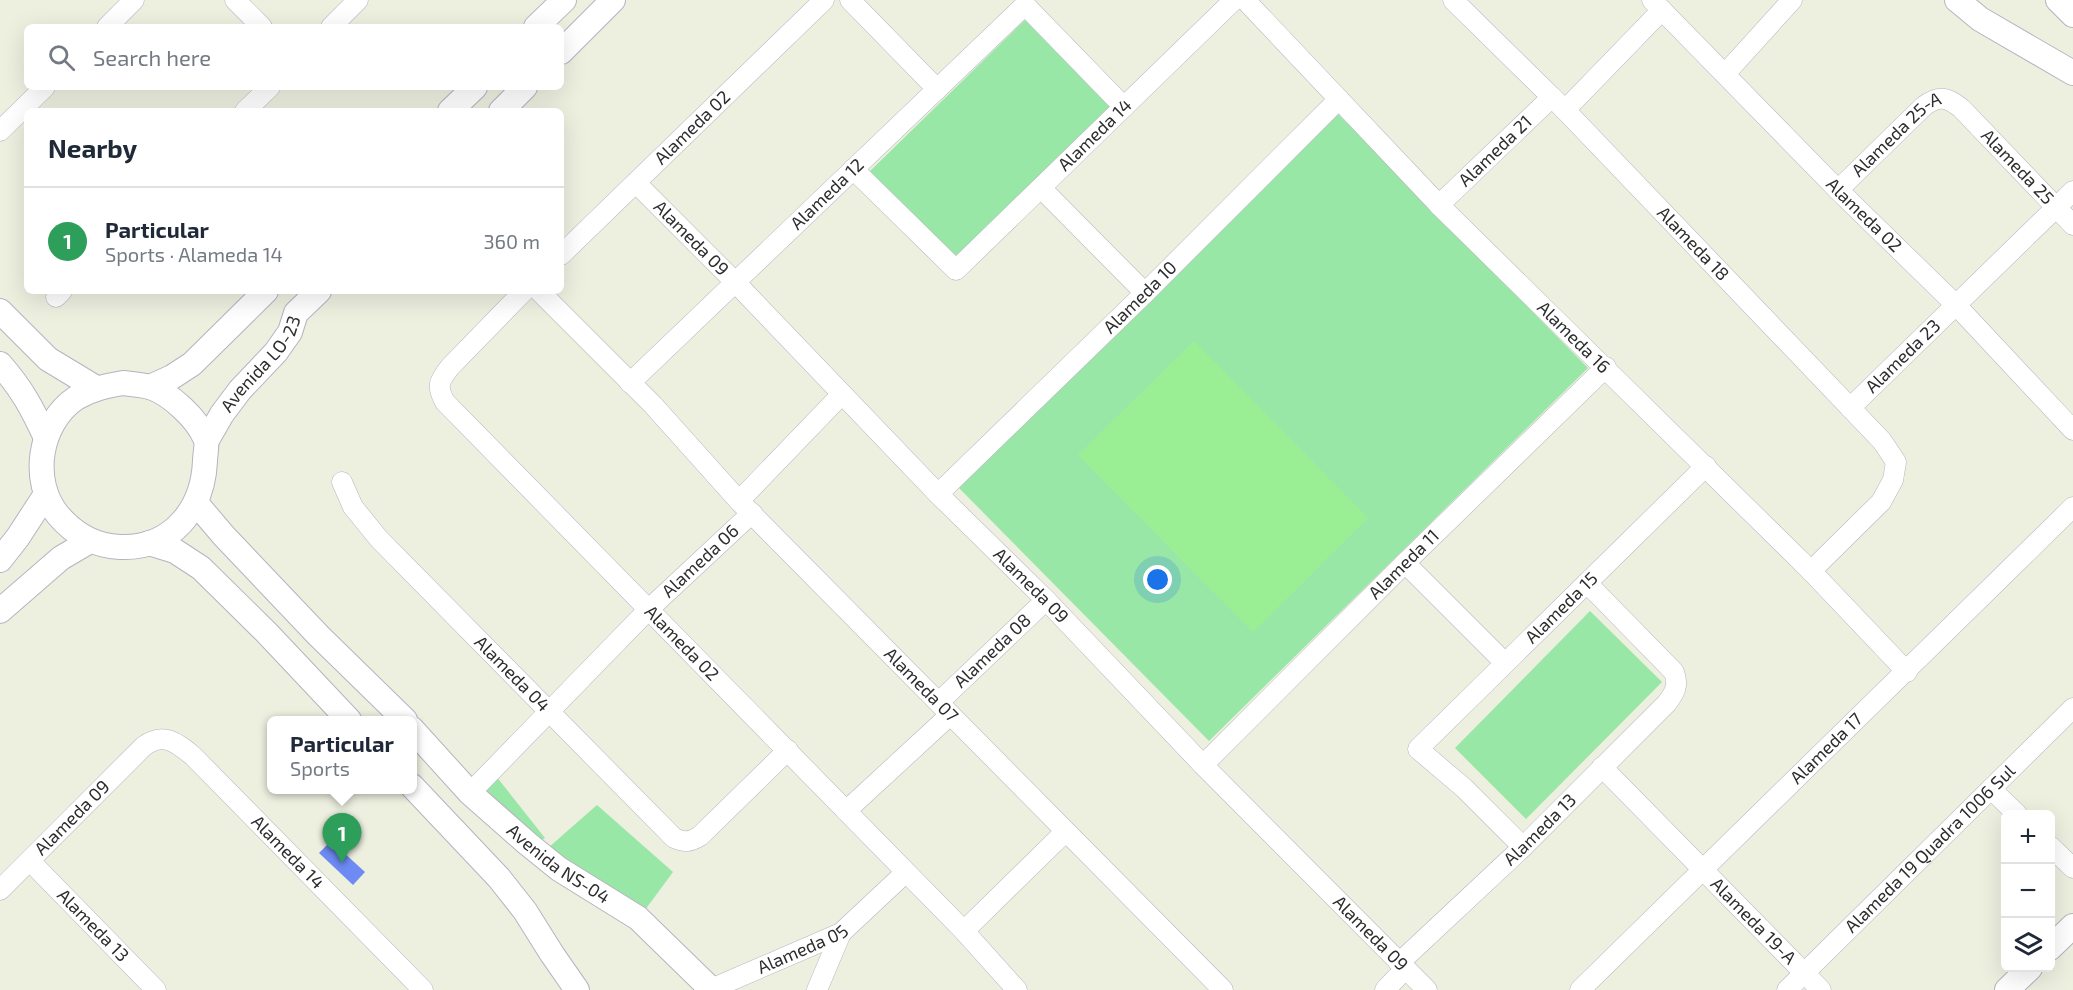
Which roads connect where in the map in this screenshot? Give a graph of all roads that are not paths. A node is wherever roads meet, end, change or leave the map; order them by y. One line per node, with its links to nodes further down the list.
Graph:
1 (134, 0): 15 (street)
2 (235, 0): 16 (street)
3 (358, 0): 17 (street)
4 (564, 0): 18 (street)
5 (613, 0): 19 (street)
6 (824, 0): 36 (street, Alameda 02)
7 (850, 0): 22 (street)
8 (1453, 0): 28 (street, Alameda 18)
9 (1792, 0): 21 (street)
10 (1957, 0): 20 (street)
11 (2058, 0): 14 (street)
12 (1244, 1): 27 (street, Alameda 16); 29 (street, Alameda 14)
13 (1657, 5): 21 (street, Alameda 02); 28 (street, Alameda 21)
14 (2073, 15)
15 (110, 24)
16 (259, 24)
17 (334, 24)
18 (539, 24)
19 (564, 49)
20 (2073, 73)
21 (1725, 74): 38 (street, Alameda 02)
22 (937, 89): 29 (street, Alameda 12); 35 (street, Alameda 12)
23 (42, 90): 34 (street)
24 (267, 90): 30 (street)
25 (472, 90): 31 (street)
26 (522, 90): 32 (street)
27 (1339, 99): 40 (street, Alameda 16); 45 (street, Alameda 10)
28 (1558, 103): 40 (street, Alameda 21); 58 (street, Alameda 18)
29 (1124, 107): 37 (street, Alameda 14)
30 (248, 108)
31 (453, 108)
32 (504, 108)
33 (1961, 108): 38 (street, Alameda 25-A); 41 (street, Alameda 25)
34 (0, 131)
35 (854, 169): 37 (street, Alameda 14); 44 (street, Alameda 12)
36 (636, 183): 43 (street, Alameda 02); 44 (street, Alameda 09)
37 (1041, 188): 45 (street)
38 (1838, 190): 50 (street, Alameda 02)
39 (2073, 191): 41 (street, Alameda 23)
40 (1439, 205): 53 (street, Alameda 16)
41 (2056, 207): 42 (street, Alameda 25); 50 (street, Alameda 23)
42 (2073, 225)
43 (564, 252)
44 (735, 282): 54 (street, Alameda 12); 57 (street, Alameda 09)
45 (1145, 293): 65 (street, Alameda 10)
46 (263, 294): 55 (street, Avenida LO-23)
47 (316, 294): 61 (street, Avenida LO-23)
48 (521, 294): 76 (street, Alameda 02)
49 (542, 294): 54 (street, Alameda 07)
50 (1956, 305): 58 (street, Alameda 23); 59 (street, Alameda 02)
51 (0, 311): 56 (street)
52 (0, 364): 60 (street)
53 (1606, 367): 62 (street, Alameda 16); 72 (street, Alameda 11)
54 (626, 379): 67 (street, Alameda 07)
55 (150, 387): 56 (street); 61 (street)
56 (96, 388): 60 (street)
57 (842, 394): 65 (street, Alameda 09); 67 (street, Alameda 06)
58 (1850, 408): 73 (street, Alameda 18)
59 (2073, 430)
60 (46, 438): 64 (street)
61 (207, 440): 66 (street)
62 (1706, 466): 73 (street, Alameda 16); 74 (street, Alameda 15)
63 (342, 482): 82 (street, Alameda 04)
64 (46, 494): 69 (street); 71 (street)
65 (938, 494): 75 (street, Alameda 09)
66 (196, 503): 70 (street); 84 (street)
67 (746, 507): 76 (street, Alameda 06); 80 (street, Alameda 07)
68 (2073, 507): 79 (street, Alameda 17)
69 (90, 541): 70 (street); 77 (street)
70 (149, 543): 83 (street)
71 (0, 560)
72 (1405, 563): 78 (street); 88 (street, Alameda 11)
73 (1811, 571): 79 (street, Alameda 16)
74 (1587, 583): 78 (street, Alameda 15); 89 (street, Alameda 13)
75 (1046, 600): 80 (street, Alameda 08); 88 (street, Alameda 09)
76 (649, 609): 82 (street, Alameda 06); 87 (street, Alameda 02)
77 (0, 611)
78 (1504, 662): 96 (street, Alameda 15)
79 (1906, 672): 100 (street, Alameda 17)
80 (945, 708): 94 (street, Alameda 08); 95 (street, Alameda 07)
81 (2073, 708): 90 (street, Alameda 19 Quadra 1006 Sul)
82 (549, 713): 87 (street, Alameda 04); 92 (street, Alameda 06)
83 (345, 716)
84 (401, 716)
85 (417, 735): 92 (street, Avenida NS-04)
86 (144, 746): 98 (street, Alameda 09); 111 (street, Alameda 14)
87 (788, 750): 94 (street, Alameda 02)
88 (1203, 765): 107 (street, Alameda 09)
89 (1602, 767): 96 (street, Alameda 13); 100 (street, Alameda 19-A)
90 (1991, 789): 93 (street); 109 (street, Alameda 19 Quadra 1006 Sul)
91 (417, 791): 112 (street)
92 (470, 793): 113 (street, Avenida NS-04)
93 (2014, 810)
94 (846, 811): 101 (street, Alameda 02)
95 (1065, 832): 104 (street); 116 (street, Alameda 07)
96 (1523, 847): 107 (street, Alameda 13)
97 (2055, 851): 99 (street)
98 (30, 861): 102 (street, Alameda 09); 110 (street, Alameda 13)
99 (2073, 868)
100 (1703, 870): 109 (street, Alameda 19-A); 119 (street, Alameda 17)
101 (905, 873): 104 (street, Alameda 02); 105 (street)
102 (0, 890)
103 (2073, 926): 106 (street)
104 (964, 931): 115 (street, Alameda 02)
105 (841, 933): 113 (street, Alameda 05); 114 (street, Alameda 05)
106 (2055, 943)
107 (1402, 966): 117 (street, Alameda 13); 118 (street, Alameda 09)
108 (2026, 972): 122 (street)
109 (1803, 973): 120 (street, Alameda 19 Quadra 1006 Sul); 121 (street, Alameda 19-A)
110 (156, 990)
111 (423, 990)
112 (577, 990)
113 (710, 990)
114 (817, 990)
115 (1017, 990)
116 (1223, 990)
117 (1385, 990)
118 (1427, 990)
119 (1580, 990)
120 (1787, 990)
121 (1821, 990)
122 (2007, 990)

